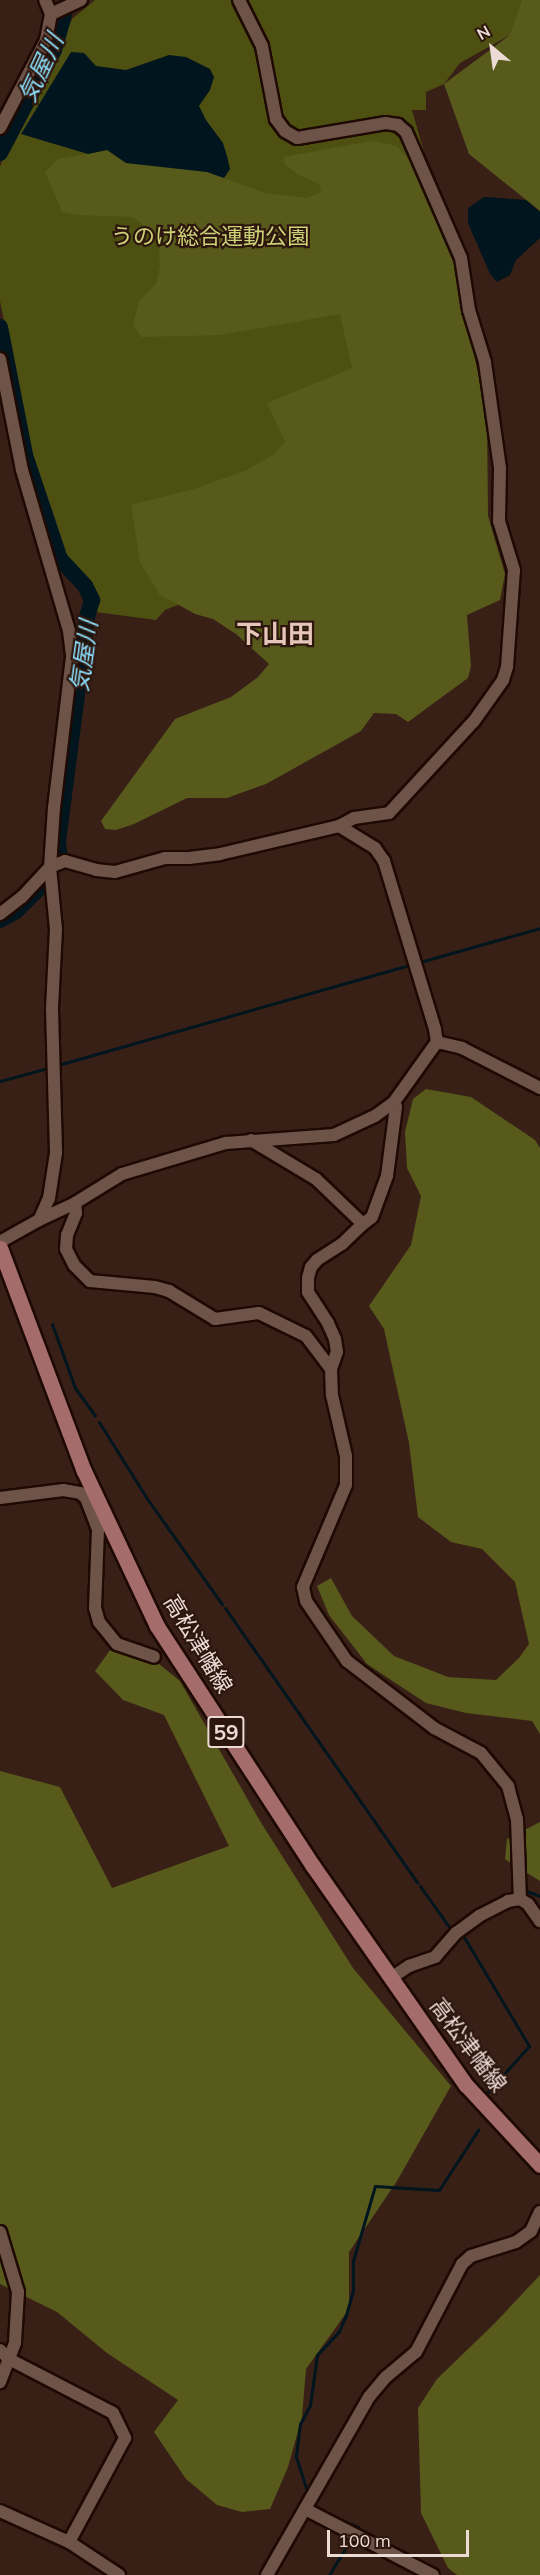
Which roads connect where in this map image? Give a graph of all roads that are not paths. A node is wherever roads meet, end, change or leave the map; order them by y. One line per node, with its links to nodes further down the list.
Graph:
1 (45, 0): 4 (street)
2 (81, 0): 4 (street)
3 (239, 0): 7 (street)
4 (51, 14): 5 (street)
5 (0, 128)
6 (0, 359): 8 (street)
7 (339, 826): 8 (street); 10 (street)
8 (51, 867): 9 (street); 15 (street)
9 (0, 914)
10 (437, 1042): 11 (street); 12 (street)
11 (540, 1089)
12 (394, 1102): 13 (street); 16 (street)
13 (251, 1140): 14 (street); 16 (street)
14 (75, 1203): 15 (street); 19 (street)
15 (39, 1220): 17 (street)
16 (363, 1224): 19 (street)
17 (0, 1242)
18 (0, 1248): 21 (main road, 高松津幡線 / 59)
19 (331, 1369): 24 (street)
20 (0, 1498): 22 (street)
21 (116, 1539): 22 (street); 26 (main road, 高松津幡線 / 59)
22 (98, 1548): 23 (street)
23 (154, 1657)
24 (520, 1899): 25 (street); 26 (street)
25 (540, 1921)
26 (391, 1978): 27 (main road, 高松津幡線 / 59)
27 (540, 2165)
28 (540, 2212): 32 (street)
29 (0, 2232): 30 (street)
30 (5, 2355): 31 (street); 34 (street)
31 (0, 2382)
32 (305, 2509): 36 (street); 37 (street)
33 (0, 2511): 34 (street)
34 (69, 2542): 35 (street)
35 (119, 2575)
36 (267, 2575)
37 (433, 2575)

